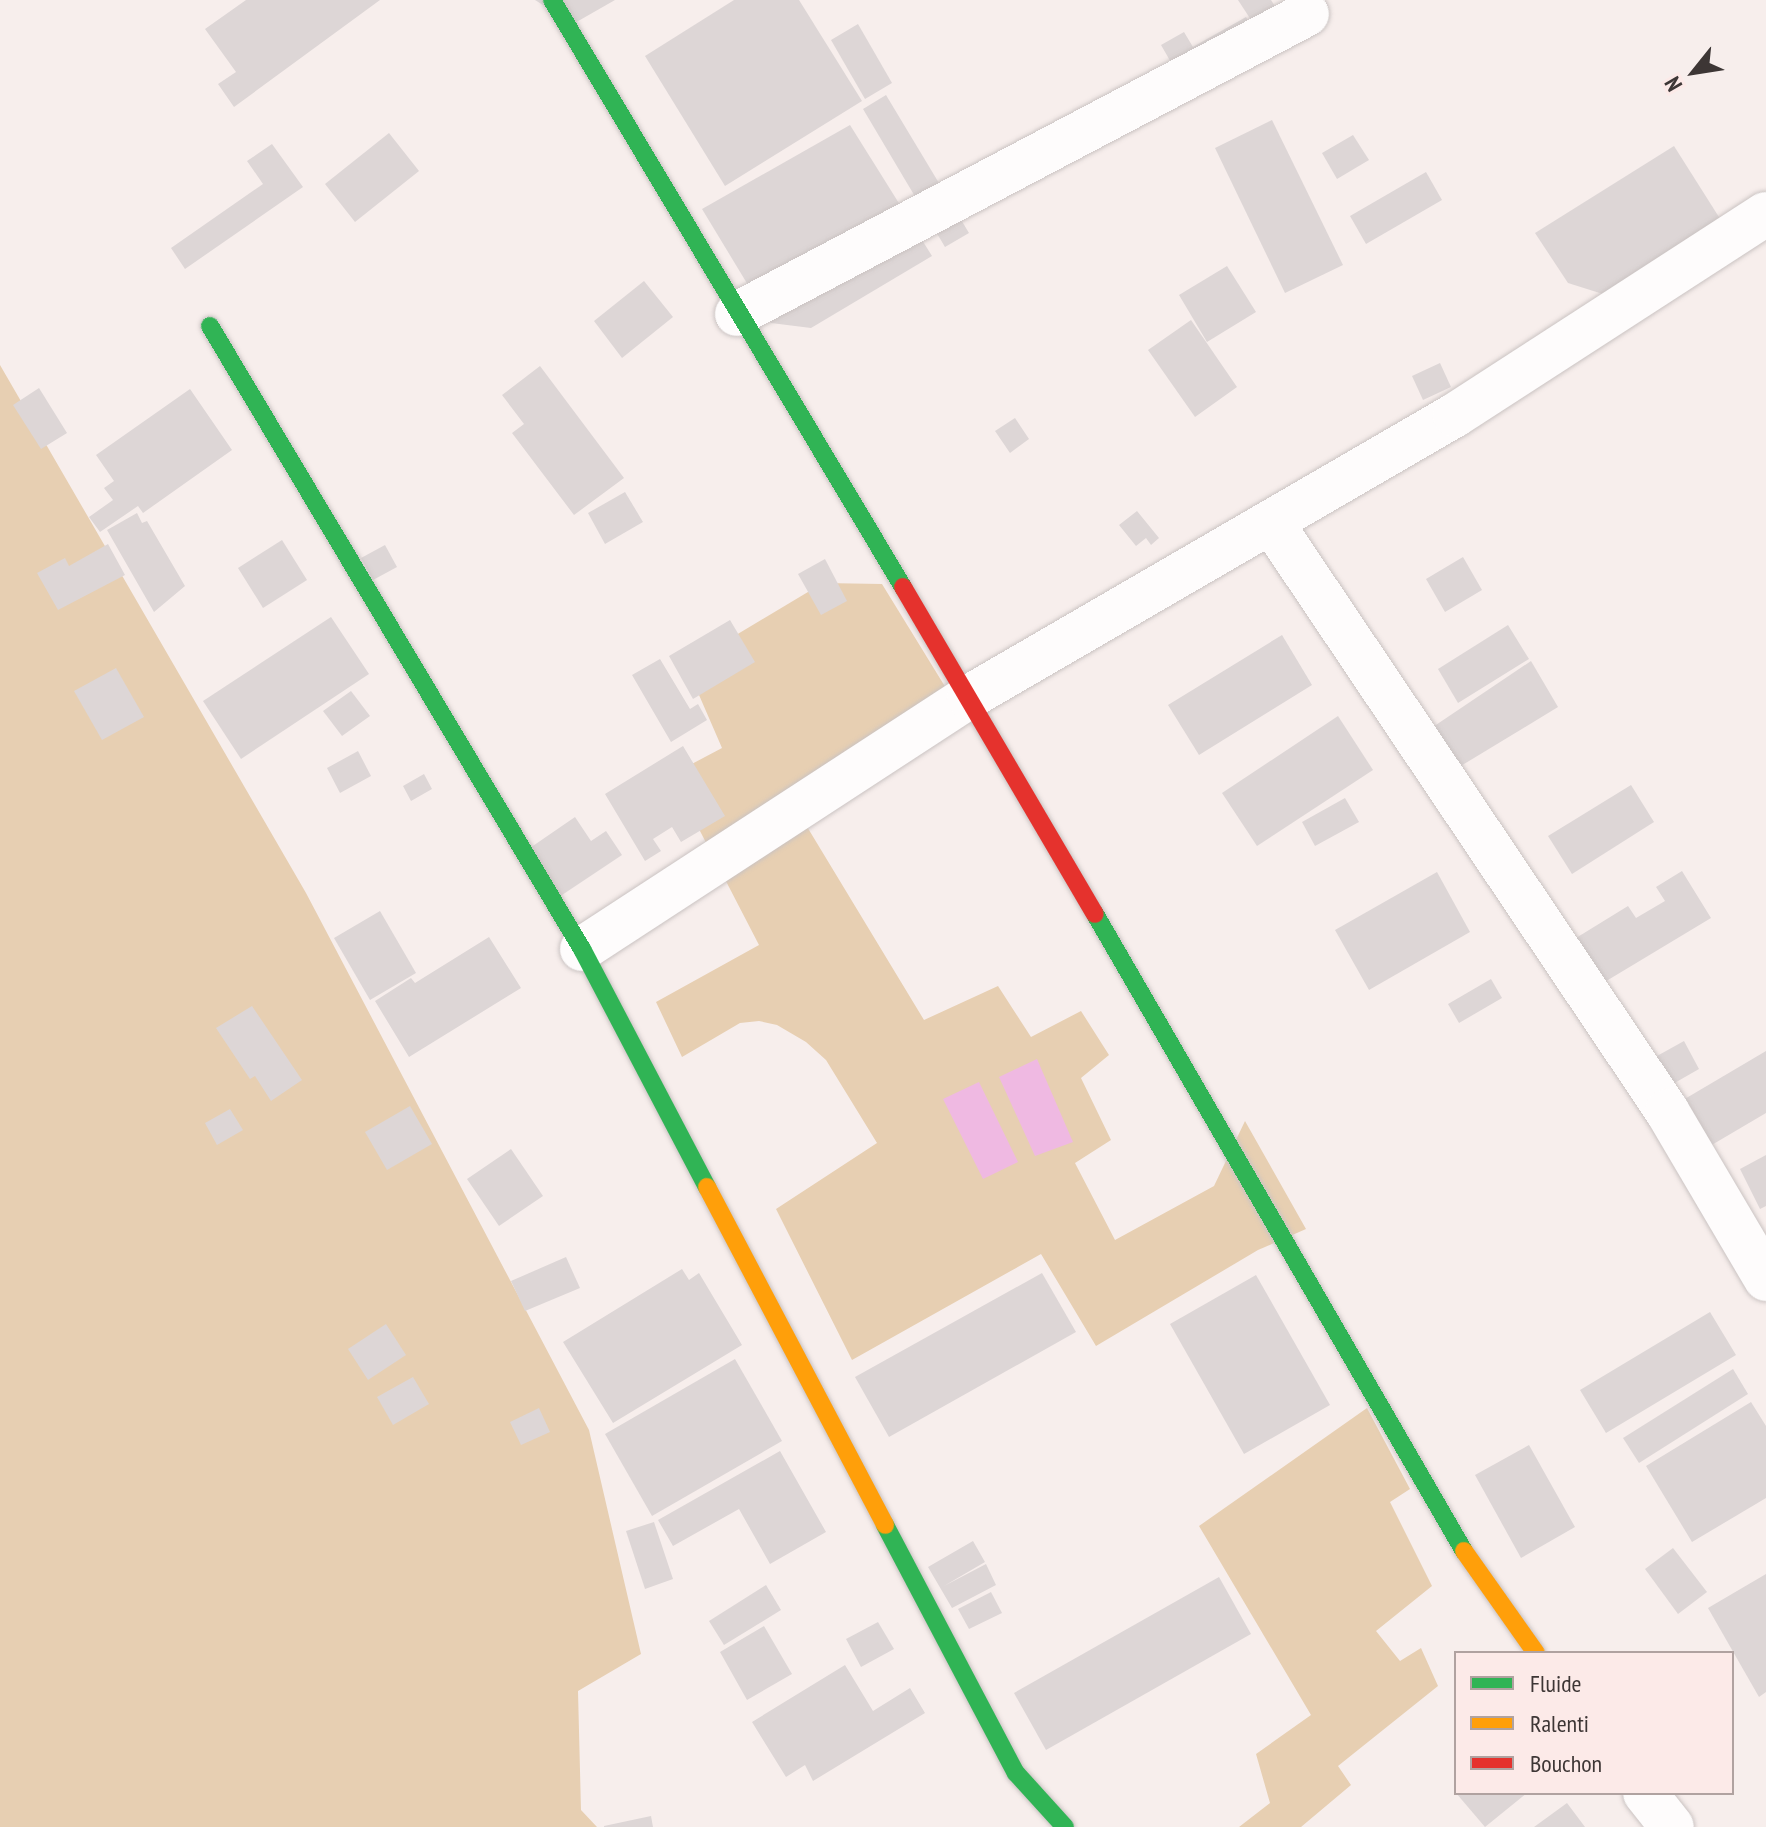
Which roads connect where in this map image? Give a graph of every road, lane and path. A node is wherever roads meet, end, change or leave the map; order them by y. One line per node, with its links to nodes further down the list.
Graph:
1 (552, 0): 4 (street)
2 (1307, 14): 4 (street)
3 (1766, 214): 6 (street)
4 (737, 314): 7 (street)
5 (210, 326): 8 (street)
6 (1271, 522): 7 (street); 9 (street)
7 (969, 697): 8 (street); 10 (street)
8 (582, 949): 12 (street)
9 (1766, 1279)
10 (1534, 1651)
11 (1647, 1795): 13 (street)
12 (1065, 1827)
13 (1672, 1827)

